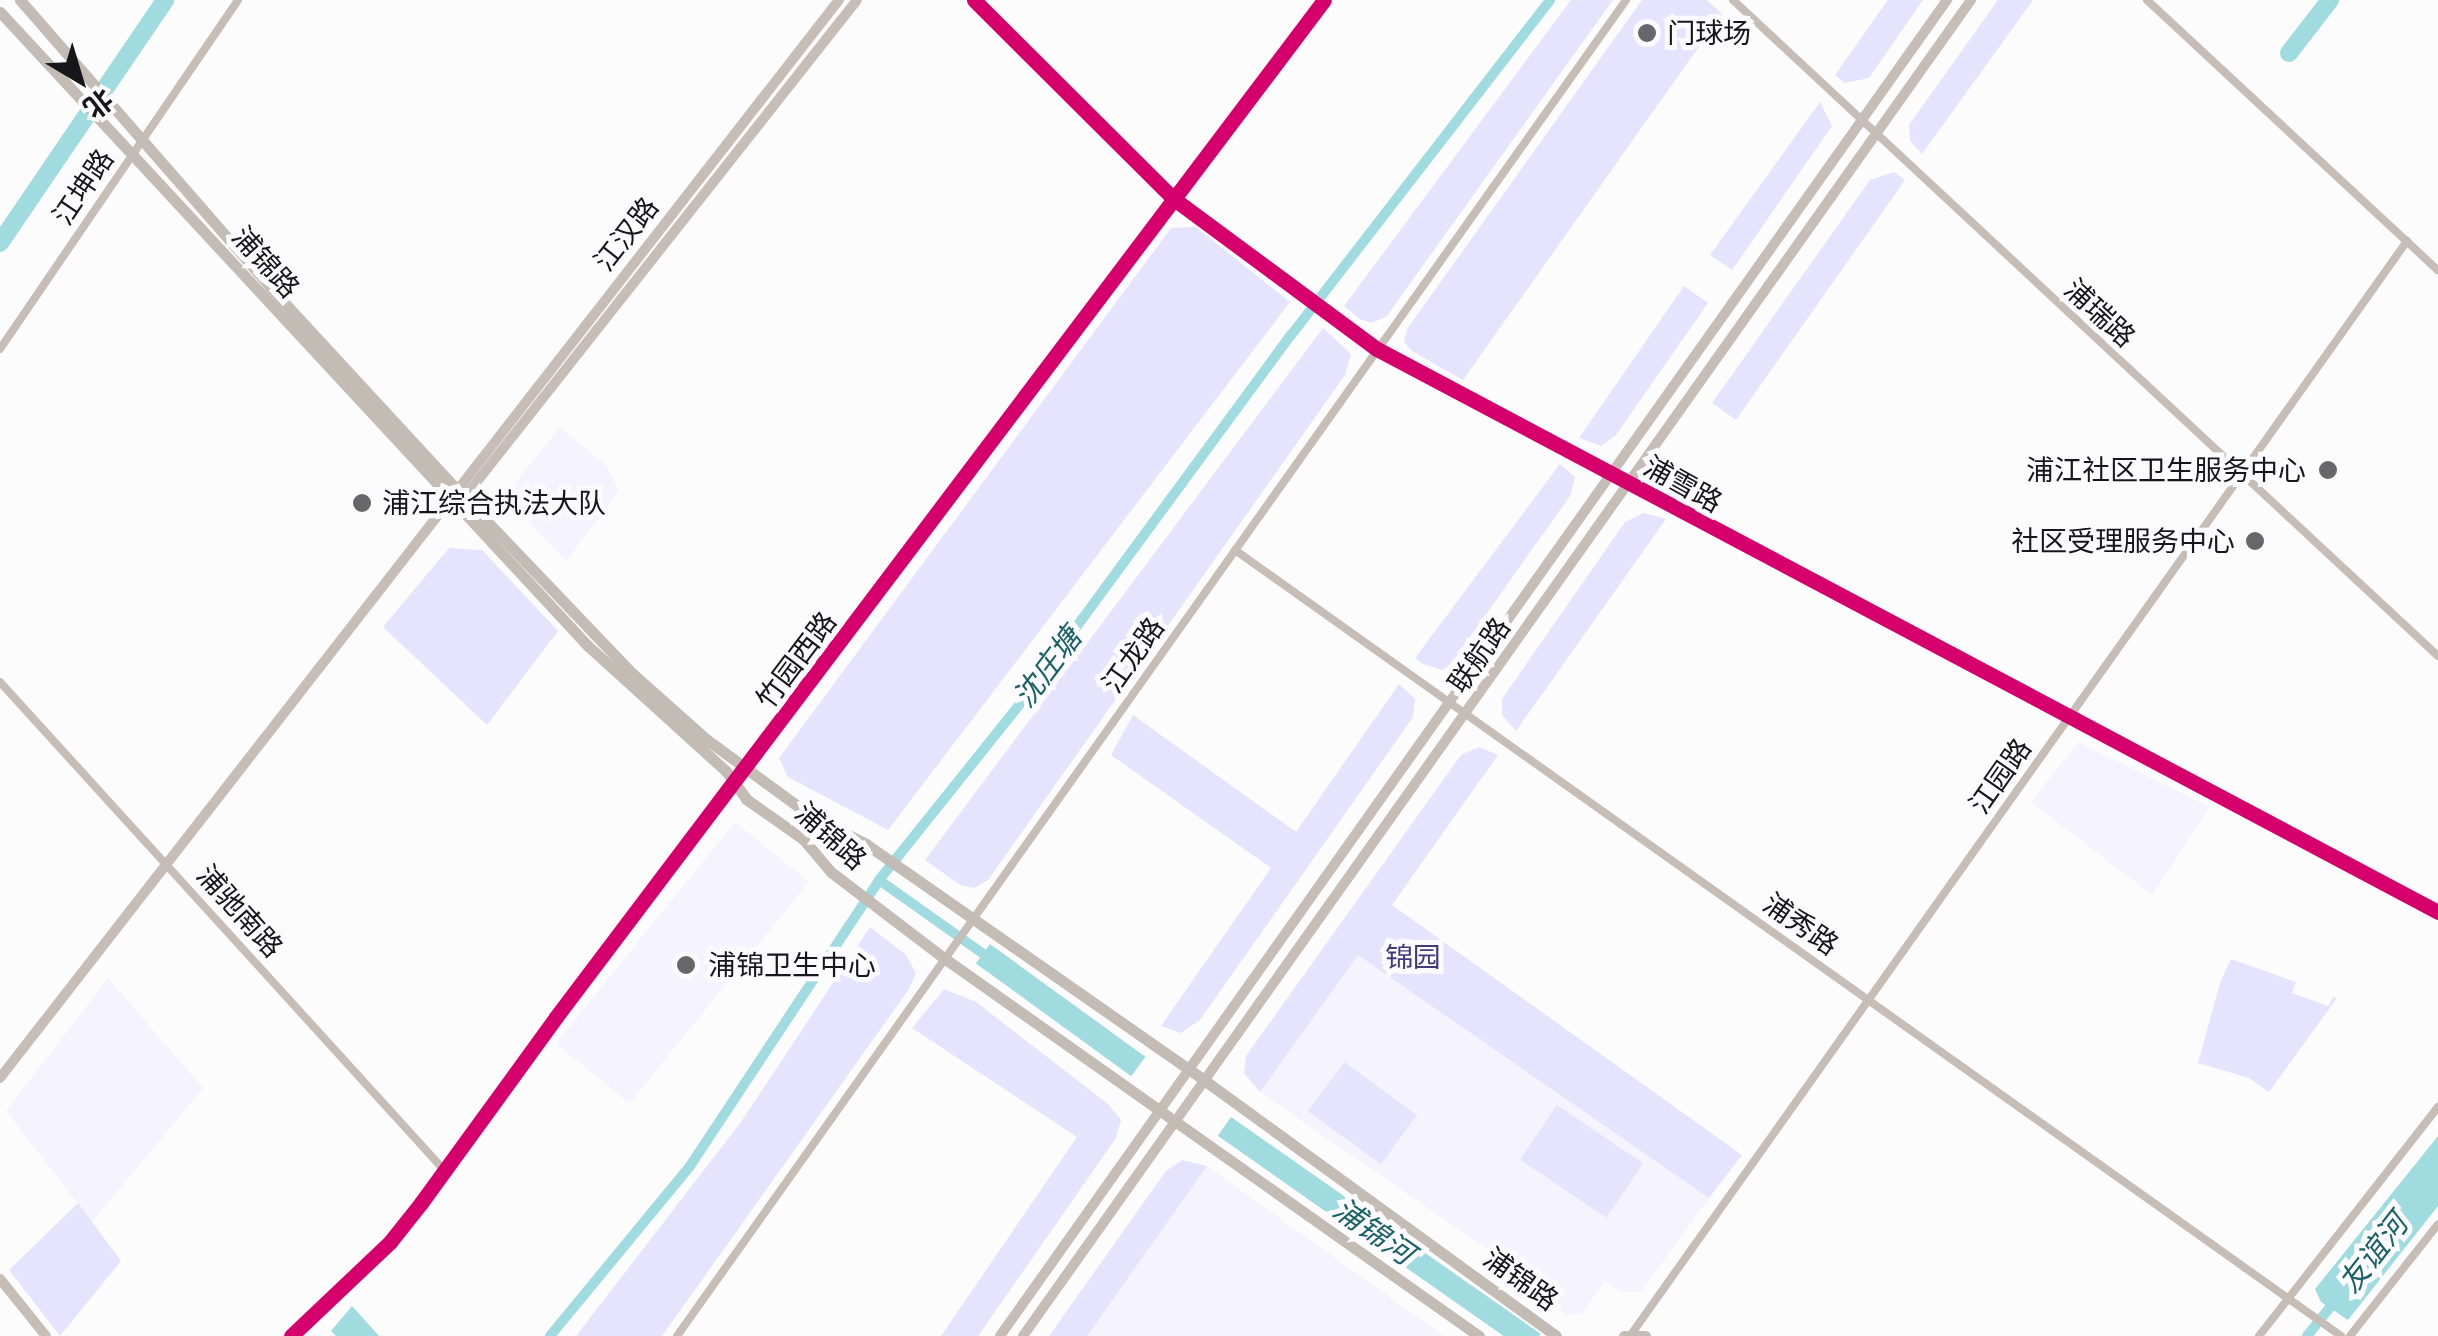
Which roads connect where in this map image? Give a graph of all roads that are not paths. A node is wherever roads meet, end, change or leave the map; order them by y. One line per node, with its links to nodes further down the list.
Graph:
1 (20, 0): 15 (main road, 浦锦路)
2 (238, 0): 15 (street, 江坤路)
3 (839, 0): 25 (street, 江汉路)
4 (857, 0): 25 (street)
5 (974, 0): 17 (street, 浦雪路)
6 (1324, 0): 17 (street, 竹园西路)
7 (1626, 0): 21 (street, 江龙路)
8 (1733, 0): 13 (street, 浦瑞路)
9 (1946, 0): 13 (street, 联航路)
10 (1971, 0): 14 (street, 联航路)
11 (2147, 0): 18 (street)
12 (0, 12): 16 (main road, 浦锦路)
13 (1862, 120): 14 (street, 浦瑞路); 22 (street, 联航路)
14 (1877, 134): 23 (street, 浦瑞路); 24 (street, 联航路)
15 (142, 140): 16 (street, 江坤路); 25 (main road, 浦锦路)
16 (132, 155): 20 (street, 江坤路); 25 (main road, 浦锦路)
17 (1174, 199): 21 (street, 浦雪路); 32 (street, 竹园西路)
18 (2407, 240): 19 (street); 23 (street, 江园路)
19 (2438, 270)
20 (0, 349)
21 (1377, 350): 22 (street, 浦雪路); 26 (street, 江龙路)
22 (1612, 473): 24 (street, 浦雪路); 29 (street, 联航路)
23 (2240, 473): 27 (street, 浦瑞路); 31 (street, 江园路)
24 (1629, 482): 30 (street, 联航路); 31 (street, 浦雪路)
25 (457, 495): 32 (main road, 浦锦路); 33 (main road, 浦锦路); 34 (street)
26 (1235, 550): 29 (street, 浦秀路); 36 (street, 江龙路)
27 (2438, 656)
28 (0, 682): 34 (street, 浦驰南路)
29 (1450, 702): 30 (street, 浦秀路); 39 (street, 联航路)
30 (1464, 714): 38 (street, 浦秀路); 41 (street, 联航路)
31 (2069, 717): 35 (street, 浦雪路); 38 (street, 江园路)
32 (745, 769): 33 (street, 竹园西路); 36 (main road, 浦锦路)
33 (733, 782): 37 (main road, 浦锦路); 45 (street, 竹园西路)
34 (167, 864): 40 (street); 45 (street, 浦驰南路)
35 (2438, 912)
36 (972, 920): 37 (street, 江龙路); 39 (main road, 浦锦路)
37 (944, 958): 43 (main road, 浦锦路); 49 (street, 江龙路)
38 (1868, 999): 48 (street, 浦秀路); 58 (street, 江园路)
39 (1187, 1075): 41 (main road, 浦锦路); 43 (street, 联航路)
40 (0, 1078)
41 (1201, 1085): 44 (street, 联航路); 57 (main road, 浦锦路)
42 (2438, 1107): 48 (street)
43 (1163, 1109): 44 (main road, 浦锦路); 54 (street, 联航路)
44 (1177, 1118): 55 (street, 联航路); 56 (main road, 浦锦路)
45 (445, 1171): 52 (street, 竹园西路)
46 (2438, 1224): 60 (street)
47 (0, 1279): 51 (street)
48 (2288, 1298): 50 (street, 浦秀路); 59 (street)
49 (679, 1333): 53 (street)
50 (2339, 1335)
51 (46, 1336)
52 (291, 1336)
53 (691, 1336)
54 (1000, 1336)
55 (1023, 1336)
56 (1479, 1336)
57 (1556, 1336)
58 (1632, 1336)
59 (2259, 1336)
60 (2350, 1336)

